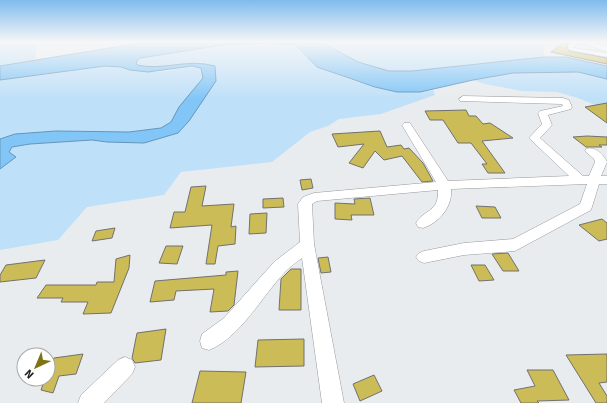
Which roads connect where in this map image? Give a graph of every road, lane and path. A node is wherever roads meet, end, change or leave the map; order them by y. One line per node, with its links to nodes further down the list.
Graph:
1 (463, 99): 2 (street)
2 (495, 100): 3 (street); 3 (street)
3 (536, 111): 6 (street)
4 (407, 124): 7 (street)
5 (590, 151): 6 (street)
6 (594, 180): 7 (street); 10 (street)
7 (444, 185): 8 (street); 9 (street)
8 (423, 223)
9 (307, 244): 11 (street); 14 (street)
10 (424, 257)
11 (209, 341)
12 (126, 367): 13 (street)
13 (89, 403)
14 (333, 403)

